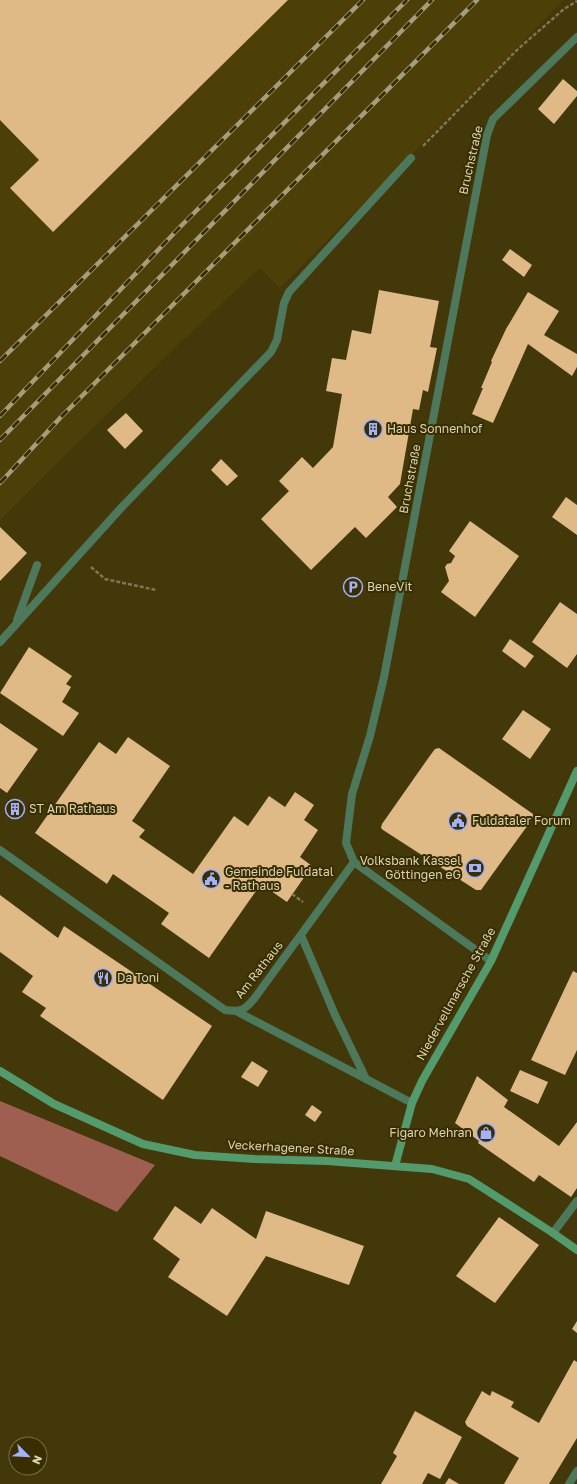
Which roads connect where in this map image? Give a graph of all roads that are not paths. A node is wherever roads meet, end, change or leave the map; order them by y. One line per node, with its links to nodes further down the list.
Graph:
1 (577, 37): 8 (street, Bruchstraße)
2 (411, 158): 4 (street)
3 (37, 565): 4 (street)
4 (15, 625): 5 (street)
5 (0, 642)
6 (577, 772): 10 (street, Niedervellmarsche Straße)
7 (0, 850): 11 (street, Am Rathaus)
8 (354, 862): 9 (street, Am Rathaus); 10 (street)
9 (301, 935): 11 (street, Am Rathaus); 13 (street)
10 (491, 960): 14 (street, Niedervellmarsche Straße)
11 (236, 1011): 13 (street)
12 (0, 1071): 15 (street, Veckerhagener Straße)
13 (366, 1079): 14 (street)
14 (412, 1103): 15 (street, Niedervellmarsche Straße)
15 (395, 1166): 17 (street, Veckerhagener Straße)
16 (577, 1201): 17 (street)
17 (553, 1233): 18 (street, Veckerhagener Straße)
18 (577, 1250)
19 (577, 1471): 20 (street)
20 (569, 1484)

